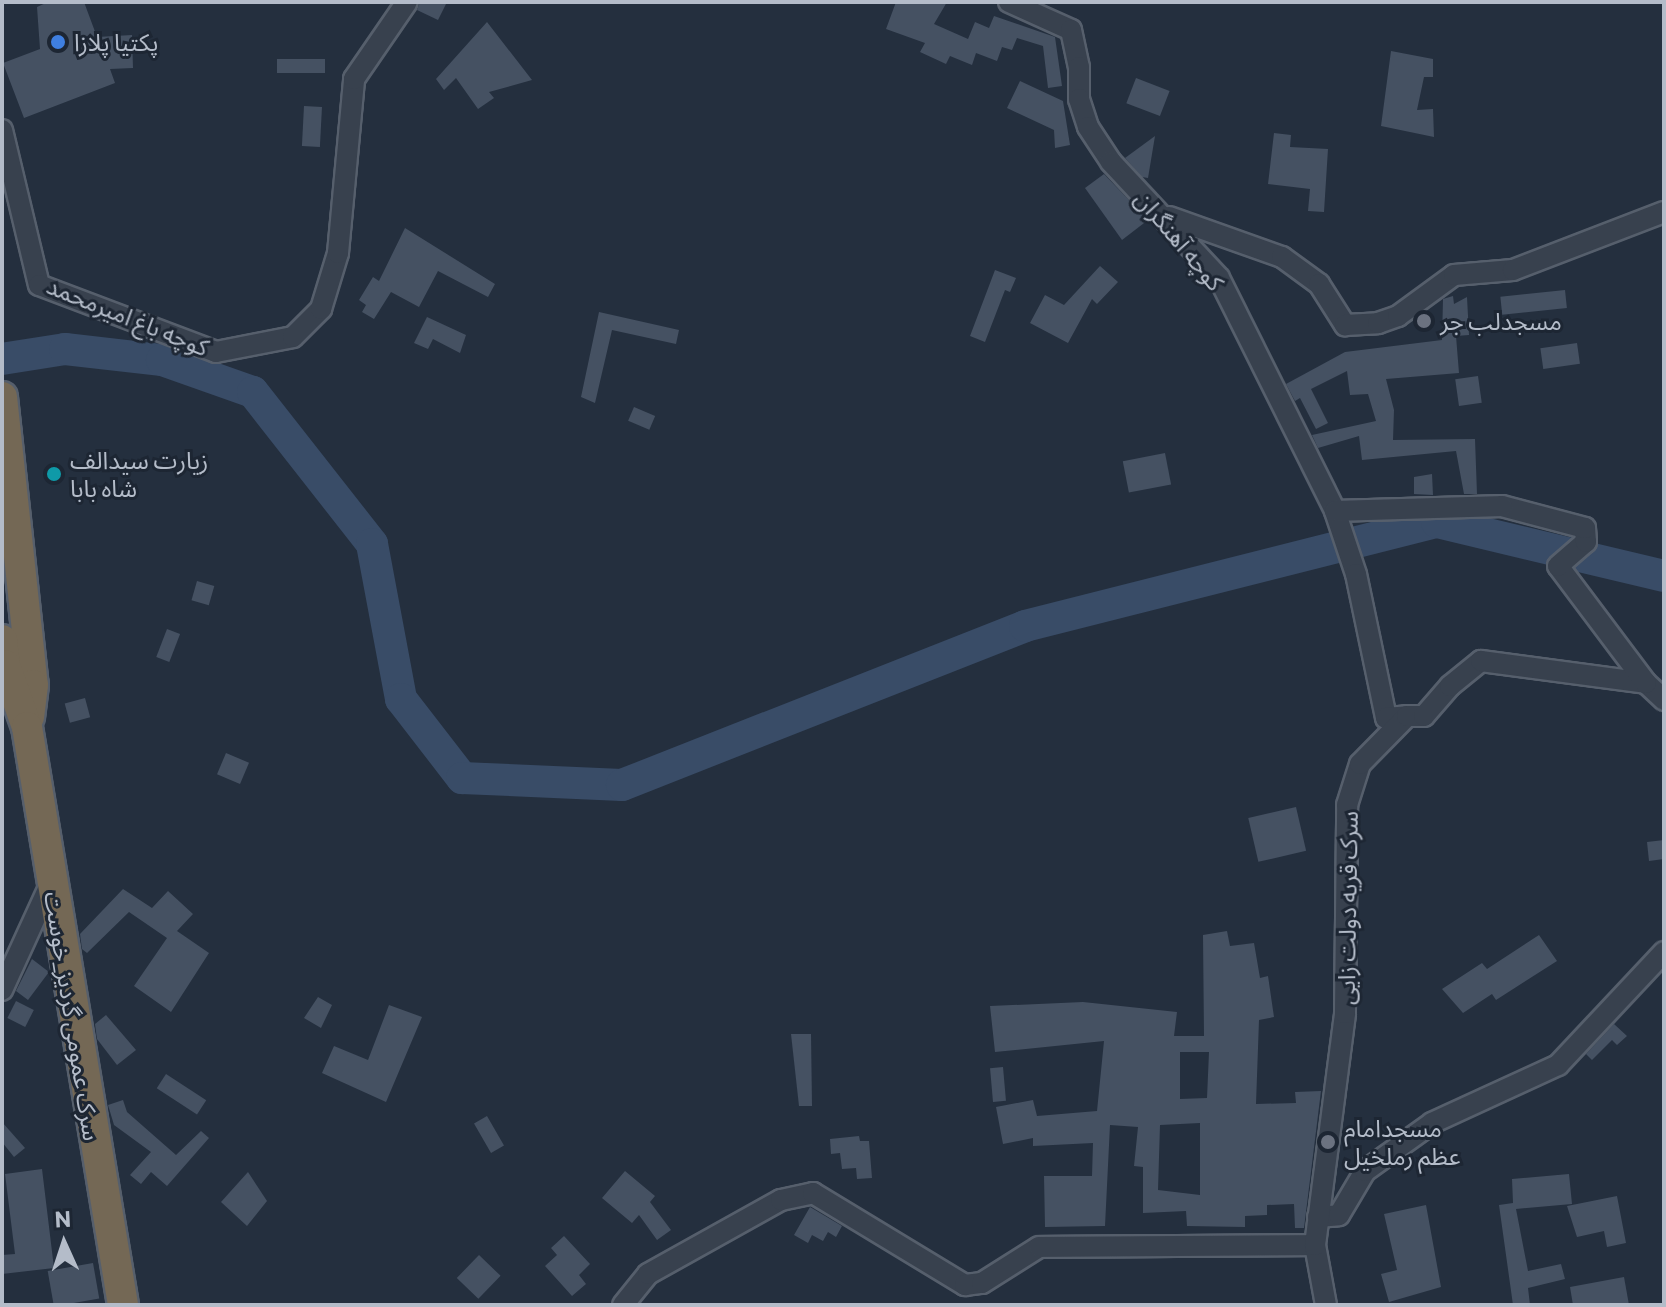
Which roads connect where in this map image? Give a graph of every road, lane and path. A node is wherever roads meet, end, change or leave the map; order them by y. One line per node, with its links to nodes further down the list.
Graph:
1 (407, 2): 3 (street, کوچه باغ امیرمحمد)
2 (1009, 2): 5 (street, کوچه آهنگران)
3 (2, 130)
4 (1664, 212): 5 (street)
5 (1163, 215): 7 (street, کوچه آهنگران)
6 (2, 397): 12 (highway, سرک عمومی گردیز_خوست)
7 (1335, 511): 9 (street); 11 (street, کوچه آهنگران)
8 (2, 640): 12 (highway, سرک عمومی گردیز_خوست)
9 (1646, 683): 10 (street); 11 (street, سرک قریه دولت زایی)
10 (1664, 700)
11 (1407, 716): 16 (street, سرک قریه دولت زایی)
12 (27, 727): 13 (highway, سرک عمومی گردیز_خوست)
13 (52, 881): 15 (street); 18 (highway, سرک عمومی گردیز_خوست)
14 (1664, 952): 16 (street)
15 (2, 990)
16 (1318, 1217): 17 (street, سرک قریه دولت زایی)
17 (1315, 1245): 19 (street); 20 (street, سرک قریه دولت زایی)
18 (123, 1305)
19 (623, 1305)
20 (1326, 1305)

